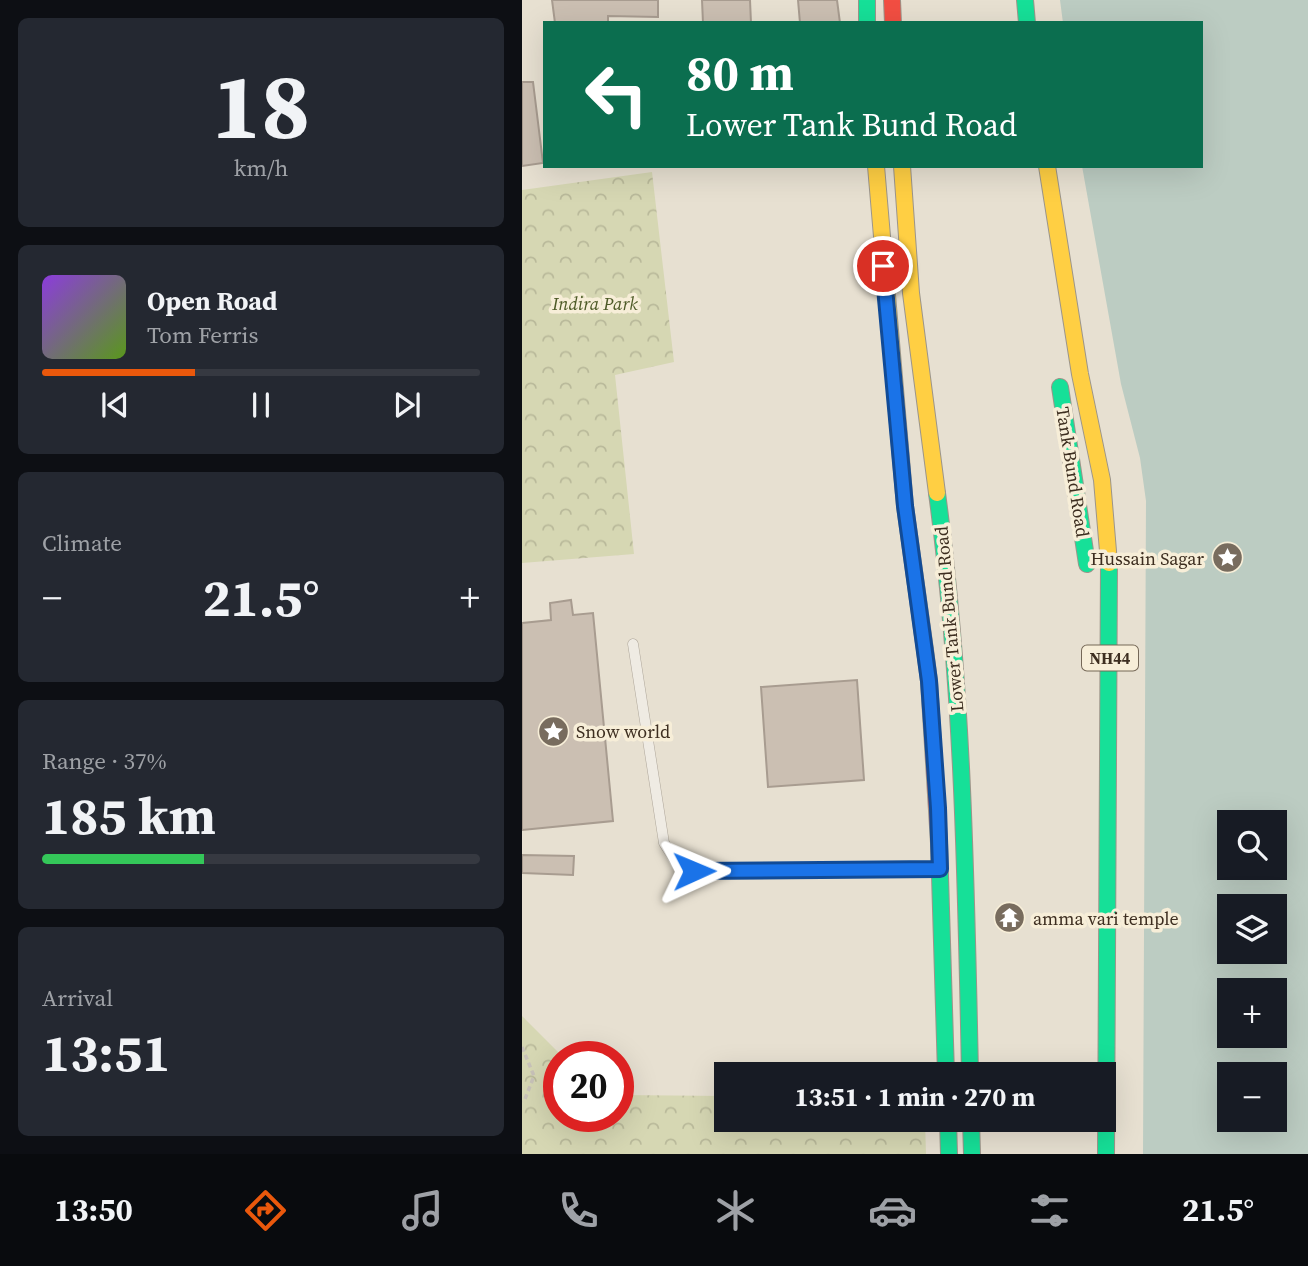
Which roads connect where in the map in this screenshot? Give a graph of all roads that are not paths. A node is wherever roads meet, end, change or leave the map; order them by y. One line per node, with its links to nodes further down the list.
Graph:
1 (867, 0): 4 (main road)
2 (892, 0): 5 (main road)
3 (1025, 0): 6 (main road)
4 (867, 21)
5 (893, 21)
6 (1027, 21)
7 (876, 168): 13 (main road, Lower Tank Bund Road)
8 (902, 168): 15 (main road, Lower Tank Bund Road)
9 (1047, 168): 20 (main road, NH44)
10 (1057, 370): 11 (main road, Tank Bund Road)
11 (1087, 579)
12 (633, 644): 13 (lane)
13 (940, 869): 14 (main road, Lower Tank Bund Road)
14 (946, 1062)
15 (970, 1062)
16 (948, 1132): 18 (main road)
17 (971, 1132): 19 (main road)
18 (949, 1154)
19 (972, 1154)
20 (1106, 1154)

